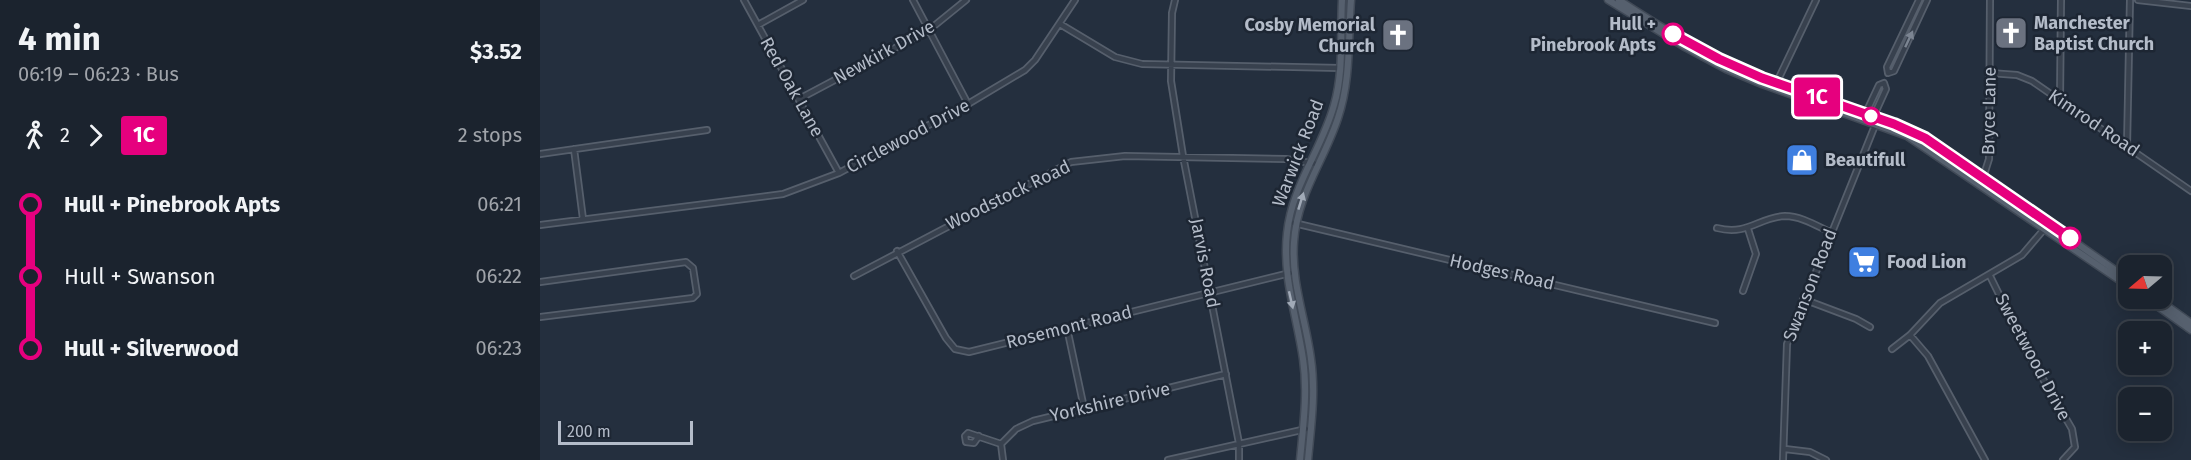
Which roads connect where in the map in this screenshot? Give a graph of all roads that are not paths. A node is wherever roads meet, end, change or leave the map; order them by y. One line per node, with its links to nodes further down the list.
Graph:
1 (744, 0): 20 (street, Red Oak Lane)
2 (803, 0): 20 (street)
3 (913, 0): 21 (street)
4 (966, 0): 21 (street, Newkirk Drive)
5 (1075, 0): 19 (street, Circlewood Drive)
6 (1175, 0): 22 (street, Jarvis Road)
7 (1342, 0): 23 (main road, Warwick Road)
8 (1351, 0): 36 (main road, Warwick Road)
9 (1608, 0): 25 (main road)
10 (1619, 0): 25 (main road)
11 (1816, 0): 25 (street)
12 (1919, 0): 13 (street, one-way to 13)
13 (1928, 0)
14 (1990, 0): 24 (street, Bryce Lane)
15 (2061, 0): 27 (street)
16 (2130, 0): 31 (street)
17 (2138, 0): 18 (street)
18 (2191, 6)
19 (1060, 24): 22 (street); 28 (street, Circlewood Drive)
20 (758, 25): 26 (street, Red Oak Lane)
21 (928, 30): 26 (street, Newkirk Drive); 28 (street)
22 (1172, 65): 23 (street); 34 (street, Jarvis Road)
23 (1341, 68): 35 (main road, Warwick Road)
24 (1990, 73): 27 (street, Kimrod Road); 38 (street, Bryce Lane)
25 (1775, 86): 29 (main road)
26 (799, 99): 37 (street, Red Oak Lane)
27 (2061, 100): 31 (street, Kimrod Road)
28 (968, 104): 37 (street, Circlewood Drive)
29 (1871, 119): 29 (street); 38 (main road); 47 (street, Swanson Road)
30 (707, 130): 32 (street)
31 (2127, 146): 39 (street, Kimrod Road)
32 (574, 149): 33 (street); 40 (street)
33 (540, 154)
34 (1183, 156): 35 (street, Woodstock Road); 48 (street, Woodstock Road); 56 (street, Jarvis Road)
35 (1309, 162): 36 (street, Woodstock Road); 41 (main road, Warwick Road)
36 (1317, 164): 42 (main road, Warwick Road, one-way to 36)
37 (839, 173): 40 (street, Circlewood Drive)
38 (1983, 181): 44 (main road)
39 (2191, 191)
40 (583, 219): 43 (street, Circlewood Drive)
41 (1288, 222): 42 (street, Hodges Road); 51 (main road, Warwick Road)
42 (1296, 224): 49 (main road, Warwick Road); 63 (street, Hodges Road)
43 (540, 225)
44 (2047, 226): 50 (main road); 53 (street); 54 (main road)
45 (1717, 228): 46 (street)
46 (1748, 229): 47 (street); 57 (street)
47 (1830, 232): 58 (street, Swanson Road)
48 (897, 251): 52 (street, Woodstock Road); 65 (street, Rosemont Road)
49 (1294, 272): 51 (street, Rosemont Road); 71 (main road, Warwick Road)
50 (2118, 272)
51 (1287, 274): 56 (street, Rosemont Road); 72 (main road, Warwick Road, one-way to 72)
52 (854, 276)
53 (1989, 276): 67 (street); 85 (street, Sweetwood Drive)
54 (2118, 279)
55 (540, 282): 61 (street)
56 (1211, 291): 65 (street, Rosemont Road); 69 (street, Jarvis Road)
57 (1743, 291)
58 (1803, 299): 64 (street); 76 (street, Swanson Road)
59 (2161, 309): 66 (main road)
60 (2172, 309): 62 (main road)
61 (540, 317)
62 (2191, 322)
63 (1715, 323)
64 (1870, 327)
65 (1067, 328): 70 (street)
66 (2191, 330)
67 (1910, 335): 68 (street); 84 (street)
68 (1892, 349)
69 (1226, 374): 70 (street, Yorkshire Drive); 74 (street, Jarvis Road)
70 (1084, 408): 75 (street, Yorkshire Drive)
71 (1311, 427): 72 (street); 81 (main road, Warwick Road)
72 (1303, 429): 74 (street); 80 (main road, Warwick Road)
73 (979, 436): 75 (street)
74 (1239, 443): 78 (street); 79 (street, Jarvis Road)
75 (1001, 444): 77 (street)
76 (1785, 449): 82 (street, Swanson Road); 83 (street)
77 (1003, 460)
78 (1168, 460)
79 (1239, 460)
80 (1300, 460)
81 (1308, 460)
82 (1783, 460)
83 (1826, 460)
84 (1985, 460)
85 (2063, 460)

